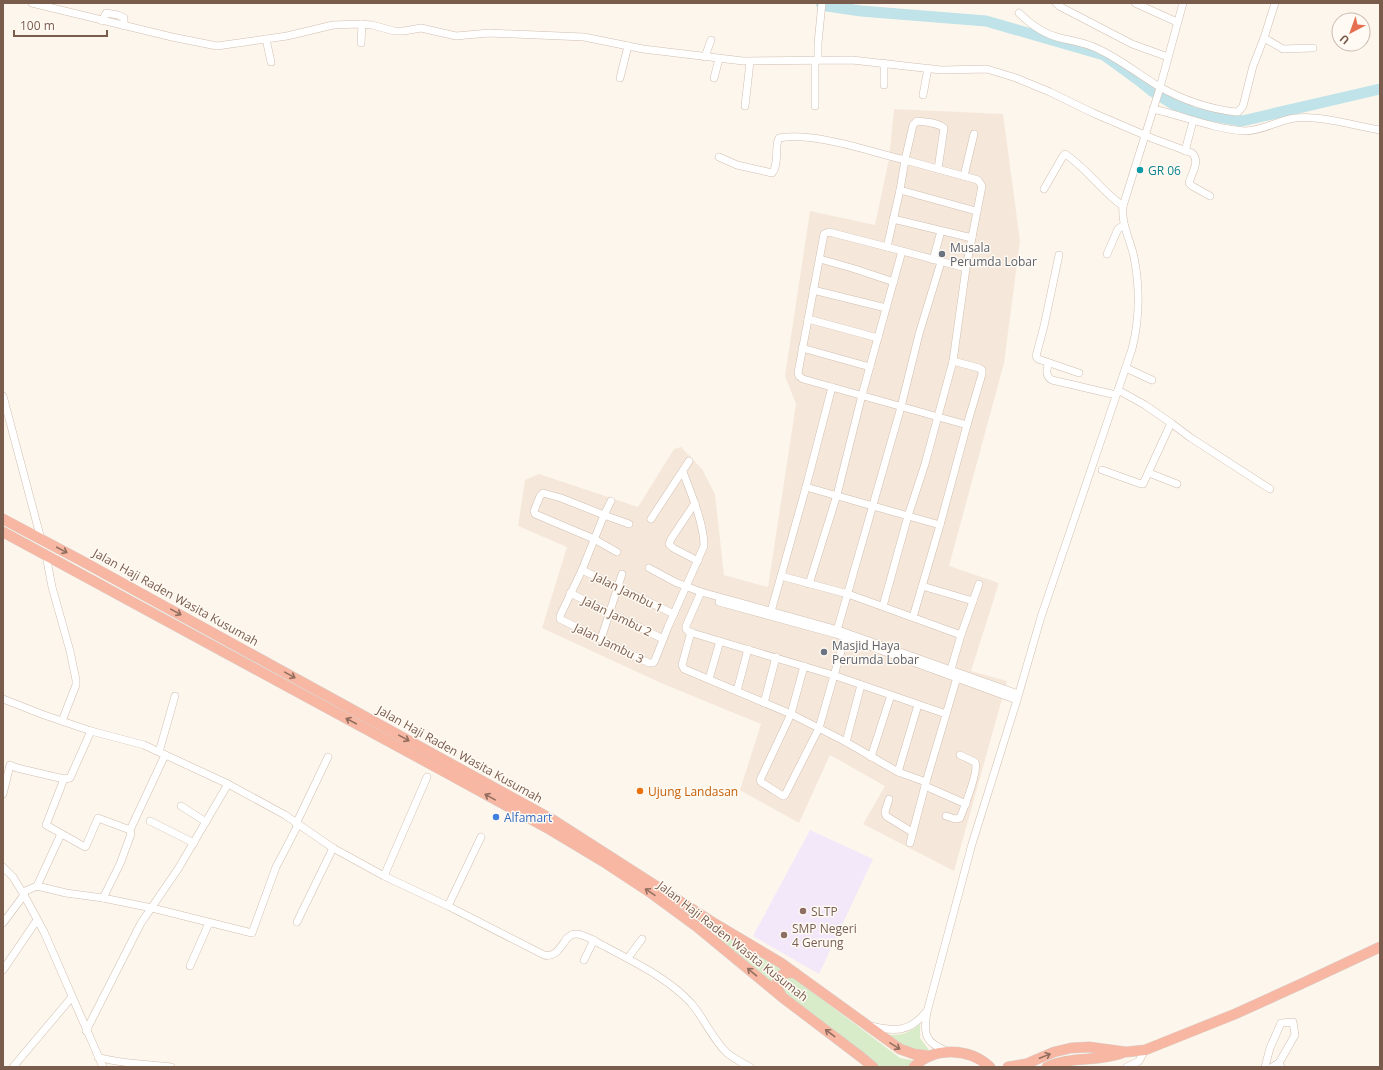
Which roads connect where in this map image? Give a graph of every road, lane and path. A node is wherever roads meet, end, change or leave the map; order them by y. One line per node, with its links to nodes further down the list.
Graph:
1 (32, 3): 11 (street)
2 (1056, 3): 17 (street)
3 (1135, 3): 8 (street)
4 (1183, 3): 8 (street)
5 (1275, 3): 10 (street)
6 (822, 6): 20 (street)
7 (1019, 13): 27 (street)
8 (1178, 22): 17 (street)
9 (362, 24): 11 (street); 13 (street); 15 (street)
10 (1264, 38): 14 (street); 27 (street)
11 (266, 39): 19 (street)
12 (711, 40): 16 (street)
13 (361, 43)
14 (1313, 48)
15 (628, 49): 16 (street); 24 (street)
16 (705, 57): 18 (street)
17 (1168, 57): 27 (street)
18 (719, 59): 21 (street); 25 (street)
19 (271, 62)
20 (815, 62): 21 (street); 22 (street); 30 (street)
21 (750, 65): 29 (street)
22 (884, 66): 23 (street); 26 (street)
23 (928, 71): 28 (street); 35 (street)
24 (620, 78)
25 (714, 78)
26 (884, 85)
27 (1159, 89): 31 (street)
28 (923, 95)
29 (745, 106)
30 (815, 106)
31 (1153, 107): 32 (street); 35 (street)
32 (1193, 121): 33 (street); 36 (street)
33 (1380, 130)
34 (974, 134): 40 (street)
35 (1143, 138): 36 (street); 44 (street)
36 (1185, 150): 43 (street)
37 (719, 157): 38 (street)
38 (905, 160): 39 (street); 39 (street); 42 (street)
39 (938, 169): 40 (street)
40 (964, 176): 45 (street)
41 (1044, 189): 44 (street)
42 (900, 190): 45 (street); 46 (street)
43 (1210, 196)
44 (1123, 206): 47 (street)
45 (976, 211): 49 (street)
46 (893, 219): 48 (street); 50 (street)
47 (1124, 225): 52 (street); 67 (street)
48 (940, 231): 49 (street); 55 (street)
49 (972, 238): 57 (street)
50 (887, 247): 51 (street); 54 (street)
51 (902, 251): 55 (street); 58 (street)
52 (1107, 254)
53 (1059, 255): 65 (street)
54 (820, 259): 58 (street); 59 (street)
55 (933, 260): 56 (street)
56 (941, 262): 57 (street); 74 (street)
57 (966, 268): 64 (street)
58 (894, 282): 60 (street)
59 (813, 290): 60 (street); 61 (street)
60 (886, 308): 62 (street)
61 (808, 319): 62 (street); 63 (street)
62 (878, 338): 66 (street)
63 (802, 348): 66 (street); 70 (street)
64 (953, 361): 75 (street); 77 (street)
65 (1049, 363): 68 (street); 71 (street)
66 (870, 367): 72 (street)
67 (1126, 368): 69 (street); 71 (street)
68 (1079, 373)
69 (1152, 380)
70 (832, 387): 72 (street); 83 (street)
71 (1117, 392): 76 (street); 139 (street)
72 (862, 395): 74 (street); 85 (street)
73 (3, 396): 96 (street)
74 (901, 407): 75 (street); 88 (street)
75 (938, 416): 77 (street); 90 (street)
76 (1171, 422): 81 (street); 84 (street)
77 (966, 425): 94 (street)
78 (690, 461): 80 (street)
79 (1102, 470): 81 (street)
80 (683, 472): 87 (street); 92 (street)
81 (1149, 473): 82 (street)
82 (1177, 484)
83 (806, 487): 85 (street); 106 (street)
84 (1270, 489)
85 (837, 495): 88 (street); 107 (street)
86 (611, 501): 89 (street)
87 (695, 503): 101 (street); 101 (street)
88 (872, 506): 90 (street); 114 (street)
89 (604, 515): 93 (street); 97 (street); 97 (street)
90 (908, 516): 94 (street); 116 (street)
91 (3, 519): 96 (highway, Jalan Haji Raden Wasita Kusumah)
92 (651, 519)
93 (629, 524)
94 (940, 525): 109 (street)
95 (3, 532): 99 (highway, Jalan Haji Raden Wasita Kusumah)
96 (41, 539): 100 (highway, Jalan Haji Raden Wasita Kusumah, one-way to 100)
97 (594, 539): 98 (street); 103 (street)
98 (617, 552)
99 (46, 555): 104 (highway, Jalan Haji Raden Wasita Kusumah); 145 (street)
100 (82, 560): 104 (highway); 167 (highway, Jalan Haji Raden Wasita Kusumah, one-way to 167)
101 (698, 561): 111 (street)
102 (649, 568): 111 (street)
103 (582, 570): 110 (street, Jalan Jambu 1); 112 (street)
104 (77, 571): 167 (highway, Jalan Haji Raden Wasita Kusumah, one-way to 104)
105 (622, 574): 110 (street)
106 (781, 576): 107 (street); 118 (street)
107 (809, 584): 114 (street)
108 (979, 584): 115 (street)
109 (922, 586): 115 (street); 120 (street)
110 (618, 588): 117 (street); 119 (street, Jalan Jambu 1)
111 (686, 588): 113 (street); 119 (street)
112 (570, 593): 117 (street, Jalan Jambu 2); 125 (street, Jalan Jambu 3)
113 (700, 594): 118 (street); 121 (street)
114 (848, 594): 116 (street); 122 (street)
115 (973, 601): 123 (street)
116 (883, 606): 120 (street)
117 (609, 613): 125 (street); 126 (street, Jalan Jambu 2)
118 (770, 613): 122 (street)
119 (674, 614): 126 (street)
120 (913, 617): 123 (street)
121 (691, 632): 127 (street); 134 (street)
122 (837, 632): 124 (street); 131 (street)
123 (961, 635): 131 (street)
124 (844, 638): 131 (street); 132 (street)
125 (601, 639): 126 (street, Jalan Jambu 3)
126 (663, 639)
127 (720, 641): 128 (street); 134 (street)
128 (748, 649): 129 (street); 136 (street)
129 (776, 657): 130 (street); 141 (street)
130 (804, 666): 132 (street); 143 (street)
131 (950, 672): 133 (street)
132 (833, 675): 135 (street); 146 (street)
133 (958, 675): 139 (street); 144 (street)
134 (709, 679): 136 (street)
135 (861, 685): 137 (street); 148 (street)
136 (737, 690): 141 (street)
137 (890, 695): 142 (street); 152 (street)
138 (176, 696): 149 (street)
139 (1018, 697): 196 (street)
140 (3, 699): 145 (street)
141 (764, 703): 143 (street)
142 (918, 705): 144 (street); 154 (street)
143 (791, 714): 146 (street); 146 (street)
144 (946, 714): 158 (street)
145 (62, 721): 147 (street)
146 (819, 728): 148 (street)
147 (91, 731): 149 (street); 156 (street)
148 (846, 742): 152 (street)
149 (162, 753): 157 (street); 168 (street)
150 (960, 755): 161 (street)
151 (328, 757): 166 (street)
152 (871, 757): 154 (street)
153 (7, 764): 156 (street); 159 (street)
154 (898, 772): 158 (street)
155 (427, 777): 176 (street)
156 (64, 779): 170 (street)
157 (228, 784): 165 (street); 166 (street)
158 (925, 784): 161 (street); 169 (street)
159 (3, 794)
160 (889, 799): 169 (street)
161 (966, 804): 163 (street)
162 (181, 806): 165 (street)
163 (946, 816)
164 (150, 821): 173 (street)
165 (206, 822): 173 (street)
166 (297, 824): 174 (street); 185 (street)
167 (551, 825): 193 (highway, Jalan Haji Raden Wasita Kusumah); 195 (highway, Jalan Haji Raden Wasita Kusumah, one-way to 167)
168 (130, 830): 170 (street); 179 (street)
169 (912, 832): 172 (street)
170 (61, 834): 177 (street)
171 (481, 837): 180 (street)
172 (910, 842)
173 (194, 843): 181 (street)
174 (333, 848): 176 (street); 184 (street)
175 (3, 867): 178 (street)
176 (384, 876): 180 (street)
177 (37, 886): 178 (street); 179 (street)
178 (24, 894): 182 (street); 183 (street)
179 (103, 898): 181 (street)
180 (448, 906): 187 (street)
181 (152, 908): 185 (street); 198 (street)
182 (37, 920): 192 (street); 194 (street)
183 (3, 922)
184 (297, 922)
185 (209, 923): 191 (street)
186 (642, 939): 189 (street)
187 (594, 940): 189 (street); 190 (street)
188 (1380, 947): 199 (highway)
189 (628, 958): 209 (street)
190 (584, 960)
191 (190, 966)
192 (3, 970)
193 (795, 973): 195 (highway); 197 (highway, Jalan Haji Raden Wasita Kusumah)
194 (72, 997): 198 (street); 206 (street)
195 (782, 997): 210 (highway, Jalan Haji Raden Wasita Kusumah, one-way to 195)
196 (926, 1012): 197 (street); 200 (street)
197 (865, 1025): 202 (highway, Jalan Haji Raden Wasita Kusumah, one-way to 202)
198 (86, 1031): 203 (street)
199 (1145, 1050): 201 (highway); 214 (street)
200 (949, 1052): 202 (highway); 204 (highway)
201 (1126, 1052): 212 (highway, one-way to 201); 213 (highway)
202 (930, 1056): 211 (highway)
203 (98, 1057): 207 (street); 208 (street)
204 (988, 1065): 212 (highway)
205 (1280, 1065): 215 (street); 216 (street)
206 (13, 1067)
207 (103, 1067)
208 (171, 1067)
209 (750, 1067)
210 (873, 1067)
211 (914, 1067)
212 (1007, 1067)
213 (1046, 1067)
214 (1127, 1067)
215 (1265, 1067)
216 (1272, 1067)

